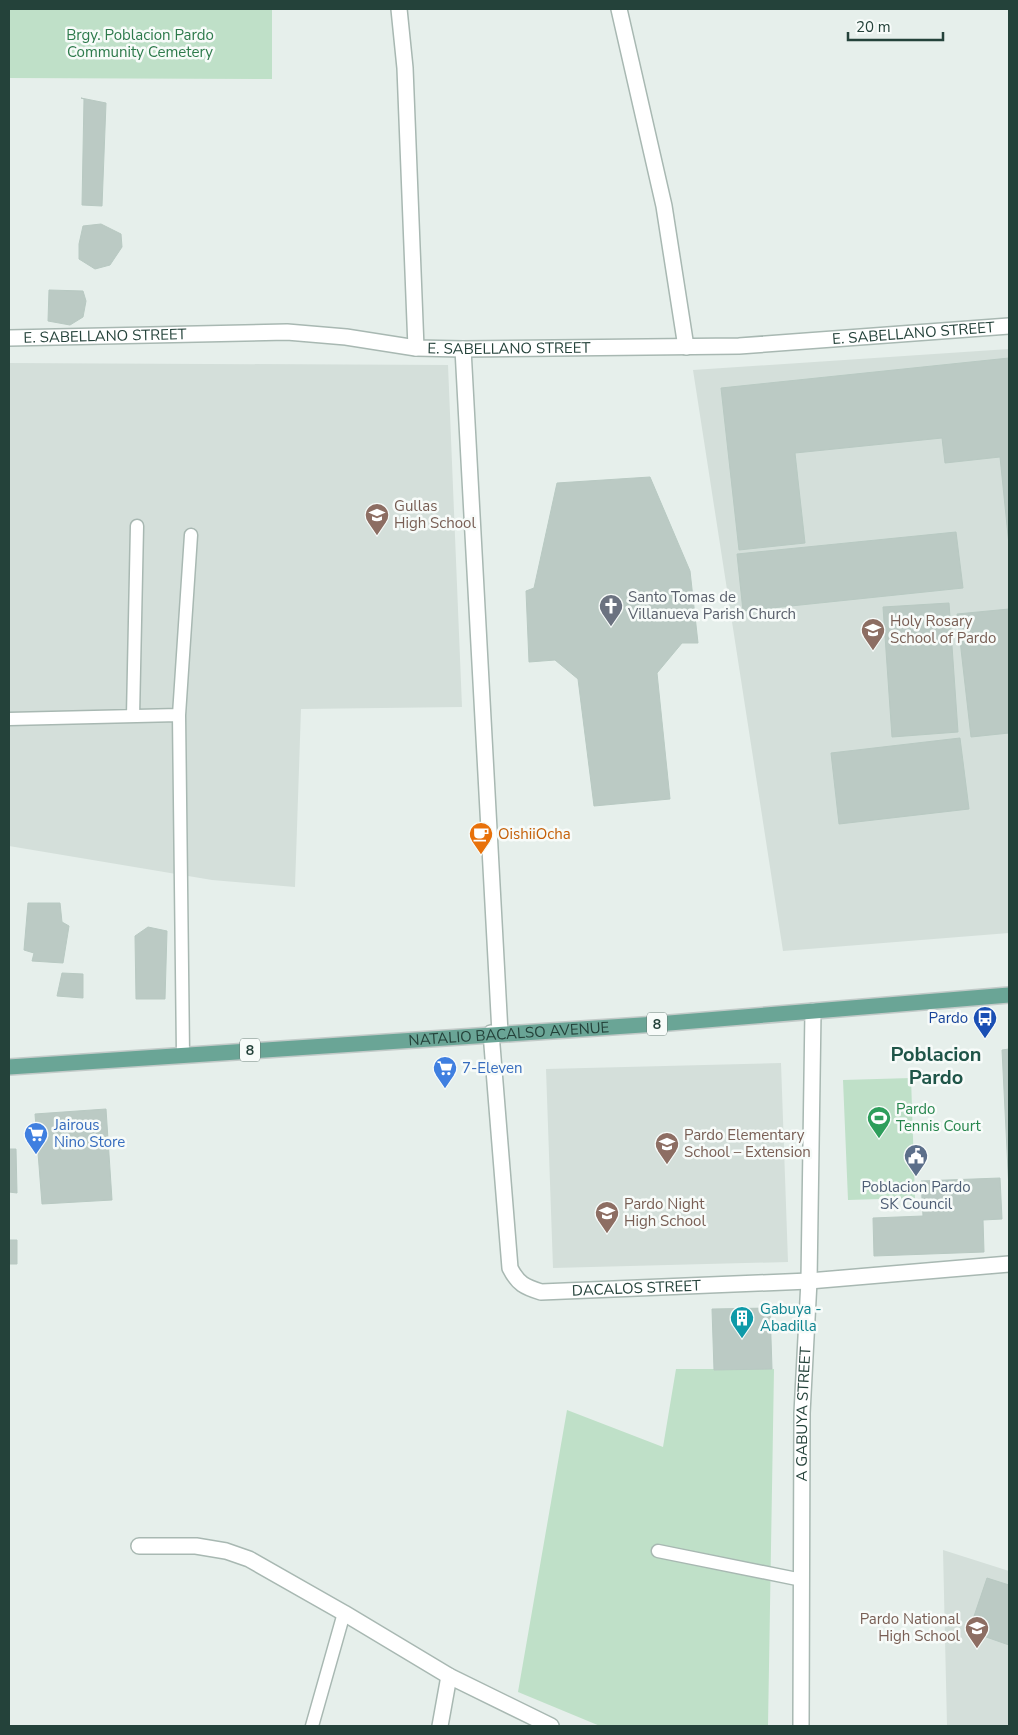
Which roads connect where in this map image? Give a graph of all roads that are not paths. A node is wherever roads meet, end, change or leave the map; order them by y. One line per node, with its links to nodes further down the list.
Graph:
1 (400, 9): 6 (street)
2 (619, 9): 5 (street)
3 (1009, 326): 5 (street, E. SABELLANO STREET)
4 (9, 338): 6 (street, E. SABELLANO STREET)
5 (686, 347): 7 (street, E. SABELLANO STREET)
6 (416, 348): 7 (street, E. SABELLANO STREET)
7 (463, 350): 15 (street, DACALOS STREET)
8 (138, 526): 11 (lane)
9 (191, 535): 10 (lane)
10 (179, 715): 11 (lane); 16 (lane)
11 (133, 716): 12 (lane)
12 (9, 718)
13 (1009, 995): 14 (main road, NATALIO BACALSO AVENUE / 8)
14 (813, 1011): 15 (main road, NATALIO BACALSO AVENUE / 8); 19 (street, A GABUYA STREET)
15 (496, 1033): 16 (main road, NATALIO BACALSO AVENUE / 8); 19 (street, DACALOS STREET)
16 (183, 1054): 17 (main road, NATALIO BACALSO AVENUE / 8)
17 (9, 1066)
18 (1009, 1264): 19 (street, DACALOS STREET)
19 (809, 1281): 22 (street, A GABUYA STREET)
20 (139, 1546): 23 (street)
21 (658, 1551): 22 (lane)
22 (802, 1580): 28 (street, A GABUYA STREET)
23 (344, 1613): 24 (street); 25 (lane)
24 (449, 1676): 26 (street); 27 (street)
25 (312, 1726)
26 (440, 1726)
27 (552, 1726)
28 (801, 1726)

